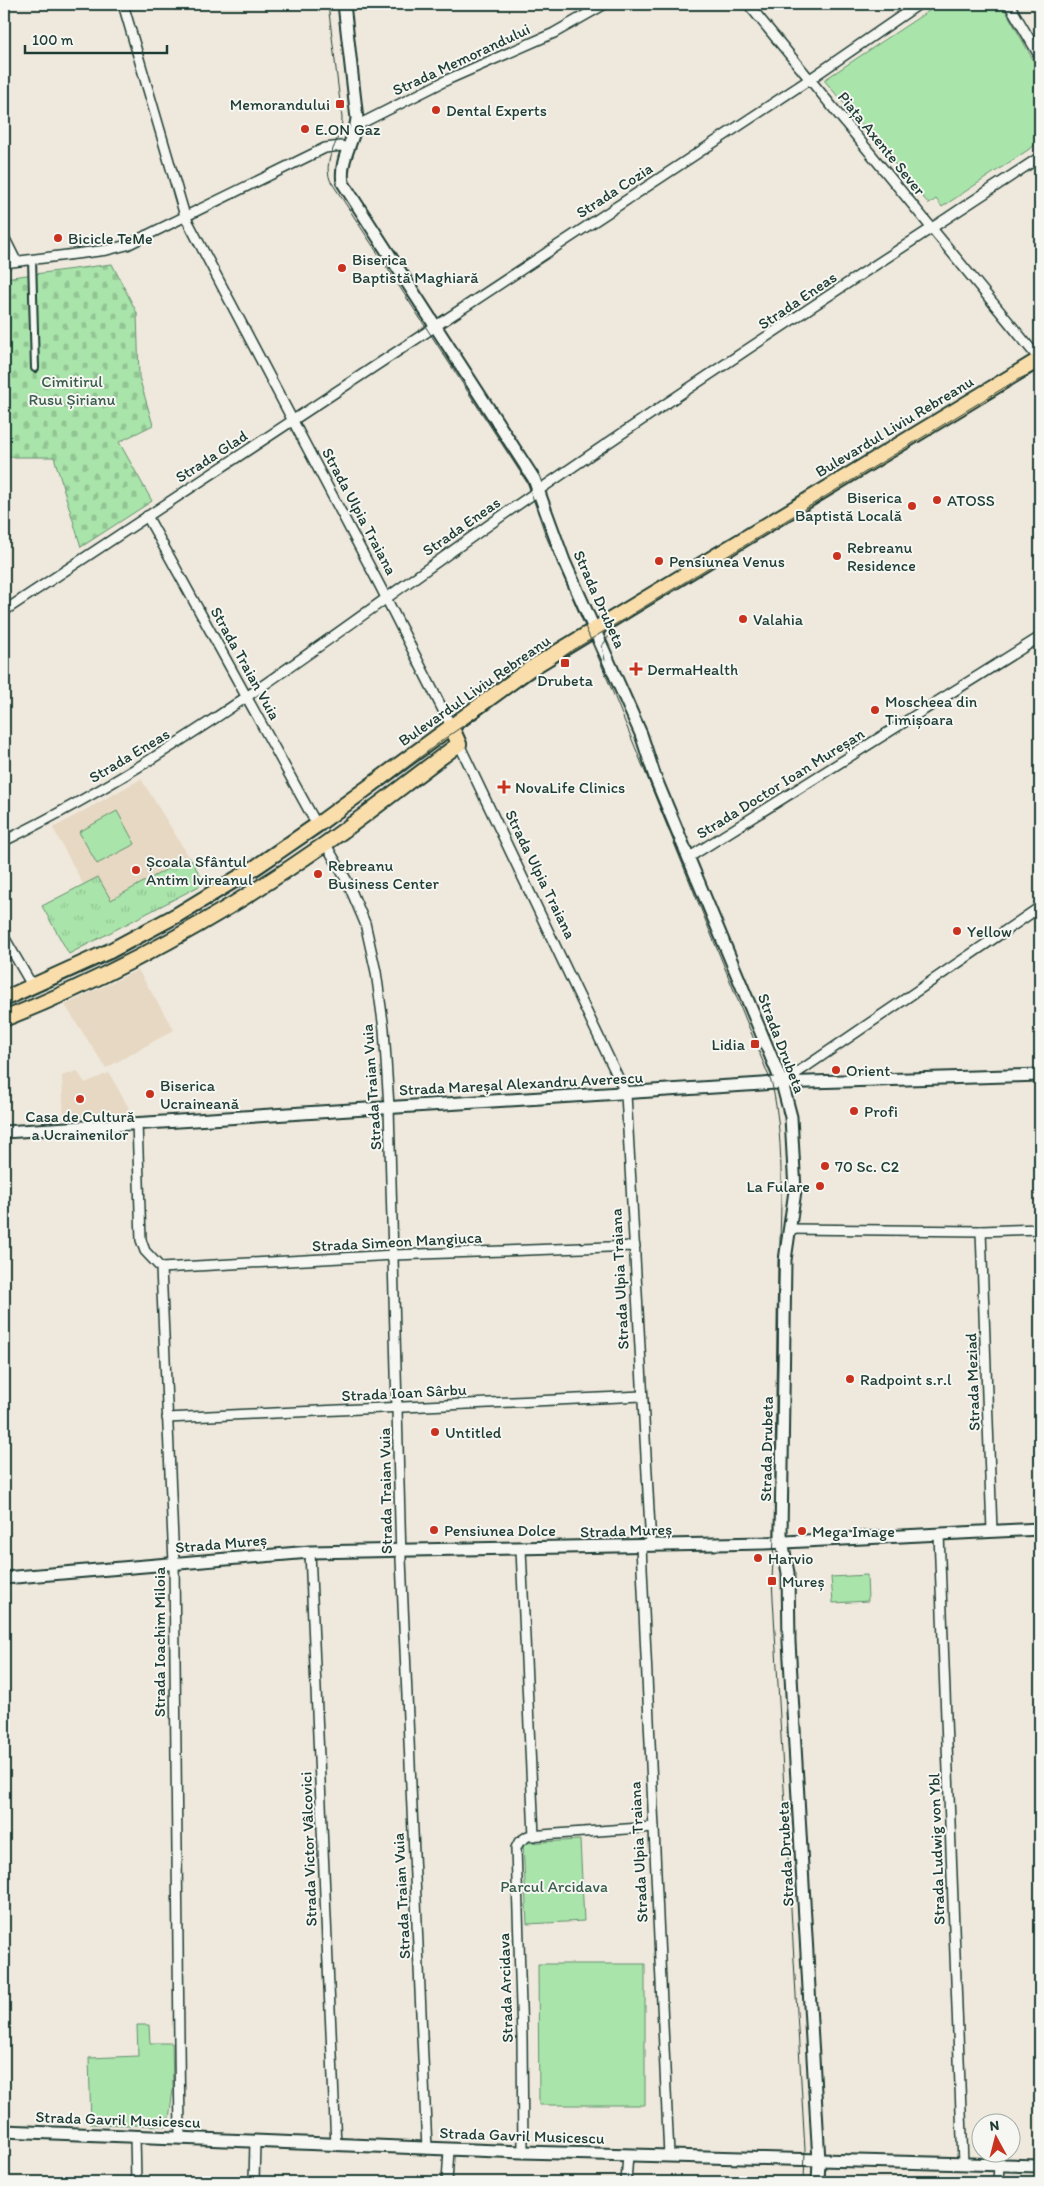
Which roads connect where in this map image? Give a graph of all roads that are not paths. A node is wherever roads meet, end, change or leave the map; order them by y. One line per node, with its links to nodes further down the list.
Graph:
1 (123, 4): 12 (street, Strada Ulpia Traiana)
2 (344, 4): 9 (street)
3 (605, 4): 9 (street, Strada Memorandului)
4 (748, 4): 8 (street, Piața Axente Sever)
5 (919, 4): 8 (street)
6 (1009, 4): 7 (street)
7 (1040, 57)
8 (810, 79): 13 (street, Piața Axente Sever); 18 (street, Strada Cozia)
9 (356, 126): 10 (street, Strada Drubeta)
10 (348, 149): 12 (street); 18 (street, Strada Drubeta)
11 (1040, 157): 13 (street)
12 (185, 216): 15 (street); 21 (street, Strada Ulpia Traiana)
13 (932, 228): 19 (street, Piața Axente Sever); 22 (street, Strada Eneas)
14 (4, 236): 16 (street)
15 (32, 260): 16 (street); 20 (street)
16 (16, 261): 17 (street)
17 (4, 263)
18 (435, 326): 21 (street, Strada Glad); 22 (street, Strada Drubeta)
19 (1040, 359): 26 (main road, Bulevardul Liviu Rebreanu)
20 (35, 368)
21 (293, 420): 23 (street, Strada Glad); 24 (street, Strada Ulpia Traiana)
22 (538, 490): 24 (street, Strada Eneas); 26 (street, Strada Drubeta)
23 (147, 516): 25 (street, Strada Glad); 28 (street, Strada Traian Vuia)
24 (386, 597): 28 (street, Strada Eneas); 29 (street, Strada Ulpia Traiana)
25 (4, 610)
26 (595, 629): 29 (main road, Bulevardul Liviu Rebreanu); 34 (street, Strada Drubeta)
27 (1040, 637): 34 (street, Strada Doctor Ioan Mureșan)
28 (247, 695): 31 (street, Strada Traian Vuia); 32 (street, Strada Eneas)
29 (451, 726): 30 (main road, Strada Ulpia Traiana); 31 (main road, Bulevardul Liviu Rebreanu)
30 (459, 744): 33 (main road); 42 (street, Strada Ulpia Traiana)
31 (317, 825): 37 (main road, Bulevardul Liviu Rebreanu)
32 (4, 841)
33 (325, 844): 39 (main road); 43 (street, Strada Traian Vuia)
34 (688, 858): 41 (street, Strada Drubeta)
35 (1040, 907): 41 (street)
36 (4, 937): 37 (street)
37 (33, 987): 38 (main road, Bulevardul Liviu Rebreanu)
38 (4, 999)
39 (4, 1019)
40 (1040, 1076): 41 (street, Strada Mareșal Alexandru Averescu)
41 (782, 1083): 42 (street, Strada Mareșal Alexandru Averescu); 46 (street, Strada Drubeta)
42 (626, 1094): 43 (street, Strada Mareșal Alexandru Averescu); 49 (street, Strada Ulpia Traiana)
43 (389, 1107): 44 (street, Strada Mareșal Alexandru Averescu); 50 (street, Strada Traian Vuia)
44 (137, 1123): 45 (street, Strada Mareșal Alexandru Averescu); 51 (street)
45 (4, 1132)
46 (789, 1229): 48 (street); 58 (street, Strada Drubeta)
47 (1040, 1230): 48 (street)
48 (981, 1231): 56 (street, Strada Meziad)
49 (635, 1246): 50 (street, Strada Simeon Mangiuca); 52 (street, Strada Ulpia Traiana)
50 (394, 1255): 51 (street, Strada Simeon Mangiuca); 53 (street, Strada Traian Vuia)
51 (161, 1268): 54 (street, Strada Ioachim Miloia)
52 (642, 1396): 53 (street, Strada Ioan Sârbu); 59 (street, Strada Ulpia Traiana)
53 (398, 1407): 54 (street, Strada Ioan Sârbu); 61 (street, Strada Traian Vuia)
54 (167, 1418): 63 (street, Strada Ioachim Miloia)
55 (1040, 1529): 56 (street, Strada Mureș)
56 (992, 1532): 57 (street, Strada Mureș)
57 (939, 1534): 58 (street, Strada Mureș); 78 (street, Strada Ludwig von Ybl)
58 (782, 1542): 59 (street, Strada Mureș); 77 (street, Strada Drubeta)
59 (646, 1546): 60 (street, Strada Mureș); 65 (street, Strada Ulpia Traiana)
60 (520, 1549): 61 (street, Strada Mureș); 66 (street)
61 (402, 1551): 62 (street, Strada Mureș); 72 (street, Strada Traian Vuia)
62 (310, 1552): 63 (street, Strada Mureș); 71 (street, Strada Victor Vâlcovici)
63 (174, 1563): 64 (street, Strada Mureș); 69 (street, Strada Ioachim Miloia)
64 (4, 1578)
65 (654, 1827): 66 (street); 76 (street, Strada Ulpia Traiana)
66 (534, 1836): 74 (street, Strada Arcidava)
67 (4, 2131): 68 (street, Strada Gavril Musicescu)
68 (135, 2136): 69 (street, Strada Gavril Musicescu); 81 (street)
69 (180, 2138): 70 (street, Strada Gavril Musicescu)
70 (255, 2141): 71 (street, Strada Gavril Musicescu); 82 (street)
71 (336, 2146): 72 (street, Strada Gavril Musicescu)
72 (427, 2149): 73 (street, Strada Gavril Musicescu)
73 (449, 2150): 74 (street, Strada Gavril Musicescu); 83 (street)
74 (523, 2152): 75 (street, Strada Gavril Musicescu)
75 (628, 2155): 76 (street, Strada Gavril Musicescu); 84 (street)
76 (670, 2156): 77 (street, Strada Gavril Musicescu)
77 (819, 2161): 78 (street, Strada Gavril Musicescu); 85 (street, Strada Drubeta)
78 (963, 2164): 79 (street, Strada Gavril Musicescu)
79 (999, 2165): 80 (street, Strada Gavril Musicescu); 86 (street)
80 (1040, 2166)
81 (136, 2182)
82 (254, 2182)
83 (447, 2182)
84 (626, 2182)
85 (818, 2182)
86 (998, 2182)

